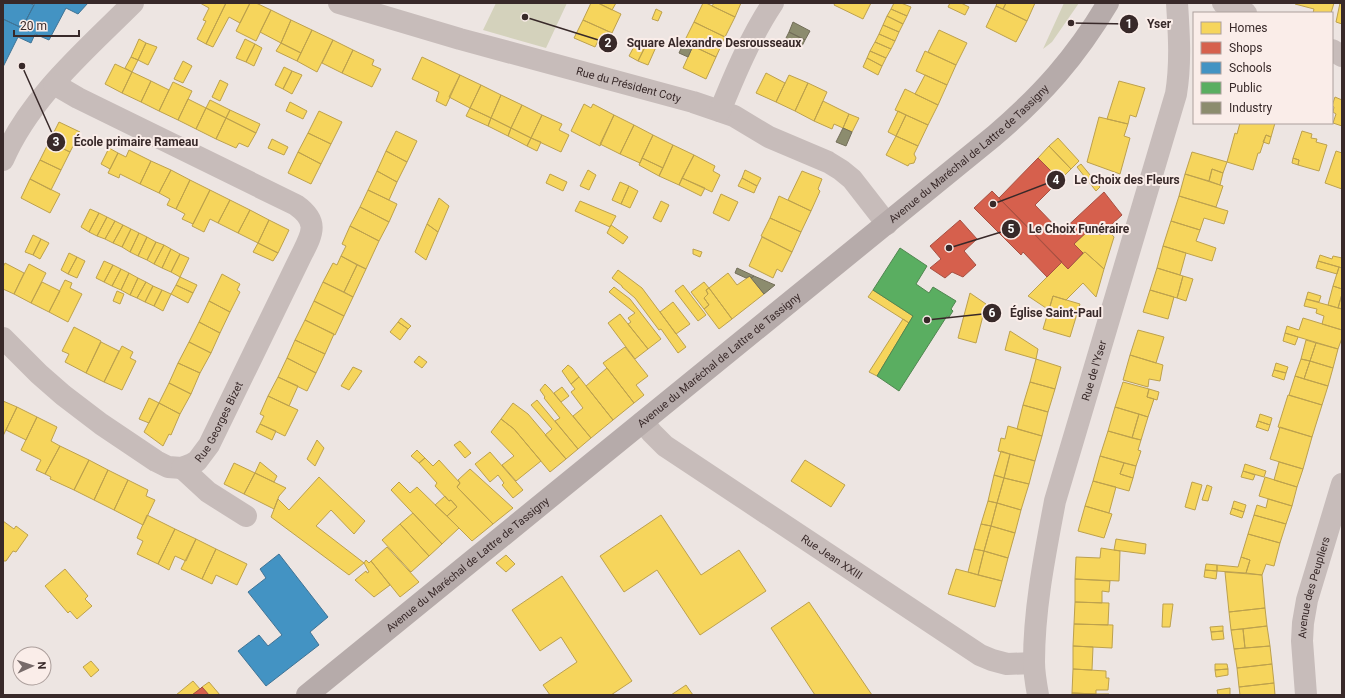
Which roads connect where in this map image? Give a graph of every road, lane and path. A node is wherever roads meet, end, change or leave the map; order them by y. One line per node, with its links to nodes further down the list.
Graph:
1 (133, 3): 10 (street)
2 (339, 3): 11 (street, Rue du Président Coty)
3 (773, 3): 11 (street)
4 (1108, 3): 13 (main road, Avenue du Maréchal de Lattre de Tassigny)
5 (1176, 3): 19 (street, Rue de l'Yser)
6 (1223, 3): 7 (street)
7 (1244, 12)
8 (1333, 51): 9 (street)
9 (1342, 56)
10 (54, 84): 12 (street); 16 (street, Rue Georges Bizet)
11 (720, 111): 13 (street, Rue du Président Coty)
12 (3, 160)
13 (887, 224): 15 (main road, Avenue du Maréchal de Lattre de Tassigny)
14 (3, 338): 16 (street, Rue Georges Bizet)
15 (643, 422): 19 (street, Rue Jean XXIII); 20 (main road, Avenue du Maréchal de Lattre de Tassigny)
16 (182, 468): 18 (street)
17 (1342, 484): 22 (street, Avenue des Peupliers)
18 (246, 516)
19 (1034, 663): 21 (street, Rue de l'Yser)
20 (307, 695)
21 (1038, 695)
22 (1306, 695)

